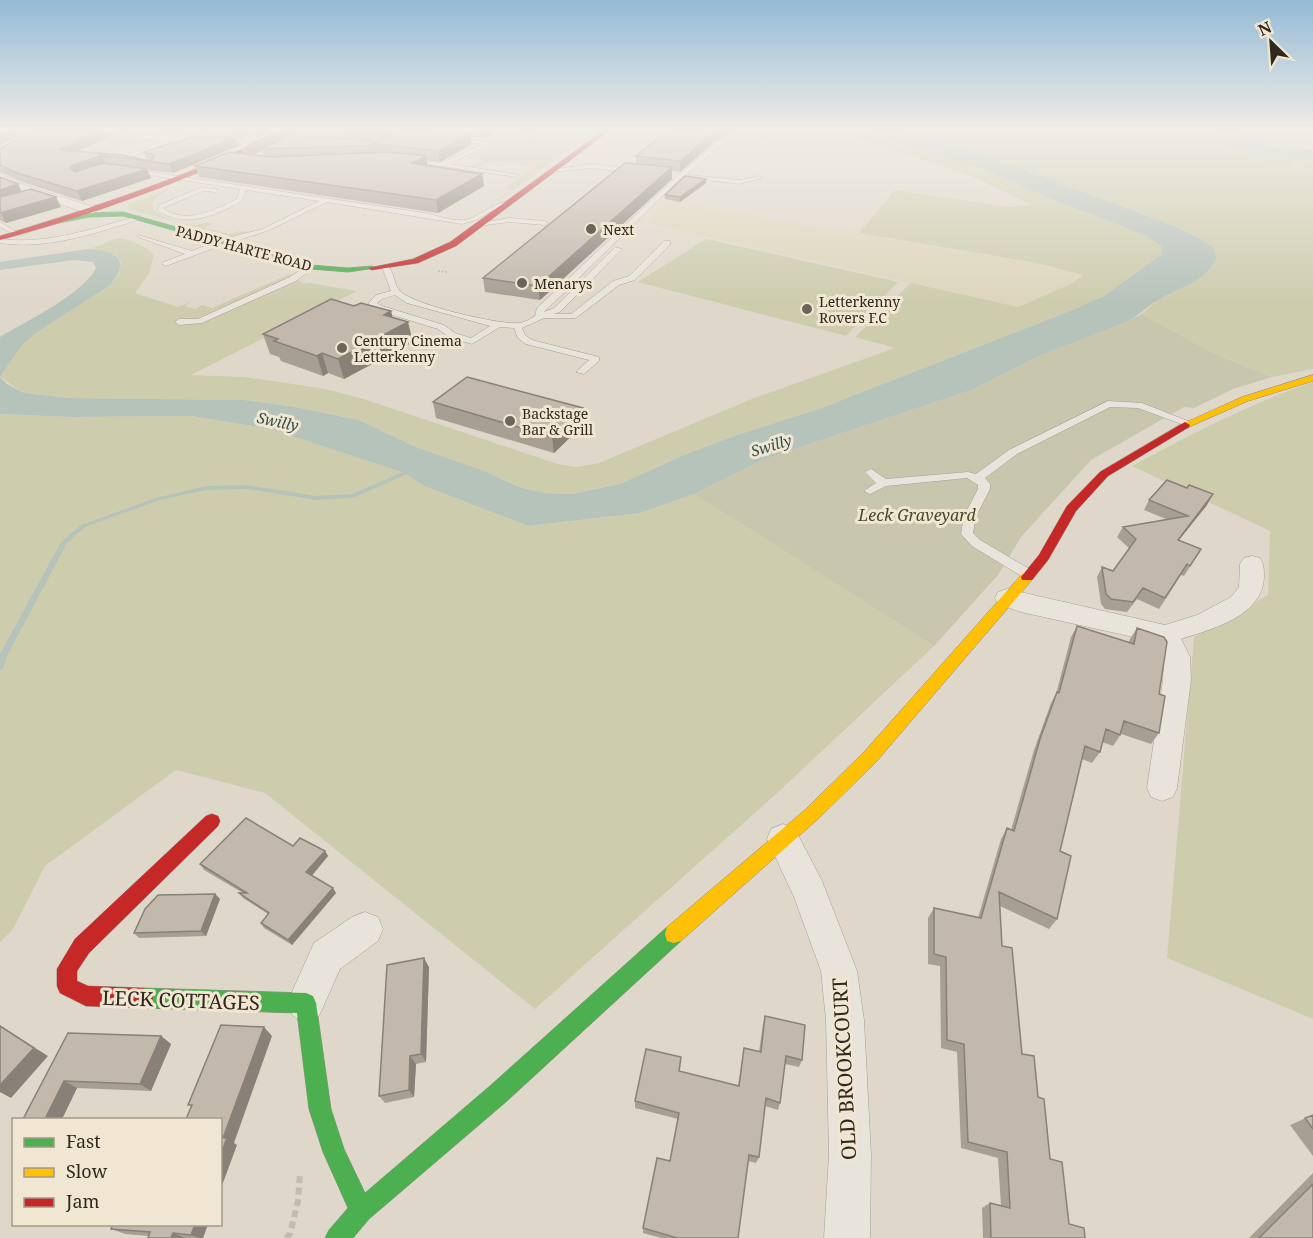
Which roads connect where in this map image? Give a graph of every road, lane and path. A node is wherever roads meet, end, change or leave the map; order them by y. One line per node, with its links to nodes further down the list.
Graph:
1 (17, 186): 13 (street)
2 (155, 186): 10 (main road)
3 (235, 186): 7 (lane)
4 (532, 186): 12 (main road, PADDY HARTE ROAD)
5 (670, 186): 33 (lane)
6 (682, 186): 22 (lane)
7 (241, 187): 8 (lane); 9 (lane); 11 (lane)
8 (221, 190): 9 (lane); 9 (lane)
9 (241, 197)
10 (124, 200): 13 (main road); 14 (main road)
11 (326, 200): 12 (lane); 25 (lane)
12 (507, 204): 16 (lane); 20 (main road, PADDY HARTE ROAD)
13 (90, 210): 17 (main road)
14 (123, 214): 15 (main road, PADDY HARTE ROAD); 17 (main road, PADDY HARTE ROAD)
15 (139, 218): 24 (lane); 25 (main road, PADDY HARTE ROAD)
16 (521, 220): 18 (lane); 20 (lane)
17 (54, 222): 21 (main road)
18 (545, 223)
19 (0, 224): 21 (lane)
20 (479, 224): 31 (main road, PADDY HARTE ROAD)
21 (15, 234): 24 (main road)
22 (631, 236)
23 (140, 237): 28 (lane)
24 (0, 239)
25 (222, 242): 28 (lane); 30 (main road, PADDY HARTE ROAD)
26 (667, 243): 33 (lane)
27 (623, 244): 33 (lane)
28 (192, 254): 29 (lane)
29 (166, 264)
30 (311, 267): 31 (main road, PADDY HARTE ROAD); 34 (lane)
31 (386, 267): 32 (lane)
32 (395, 292): 35 (lane); 35 (lane)
33 (539, 317): 36 (lane)
34 (179, 322)
35 (499, 324): 36 (lane)
36 (517, 326): 37 (lane)
37 (581, 372)
38 (1313, 378): 39 (main road)
39 (1188, 423): 41 (lane); 45 (main road)
40 (871, 472): 42 (lane)
41 (978, 478): 42 (lane); 45 (lane)
42 (883, 483): 43 (lane)
43 (870, 491)
44 (1252, 564): 47 (street)
45 (1028, 574): 46 (main road)
46 (1007, 598): 47 (street); 50 (main road)
47 (1166, 635): 48 (street)
48 (1162, 788)
49 (212, 821): 52 (main road, LECK COTTAGES)
50 (783, 839): 54 (main road); 57 (street, OLD BROOKCOURT)
51 (365, 929): 52 (street)
52 (306, 1003): 54 (main road)
53 (300, 1170): 55 (path)
54 (361, 1211): 56 (main road)
55 (286, 1238)
56 (337, 1238)
57 (847, 1238)

